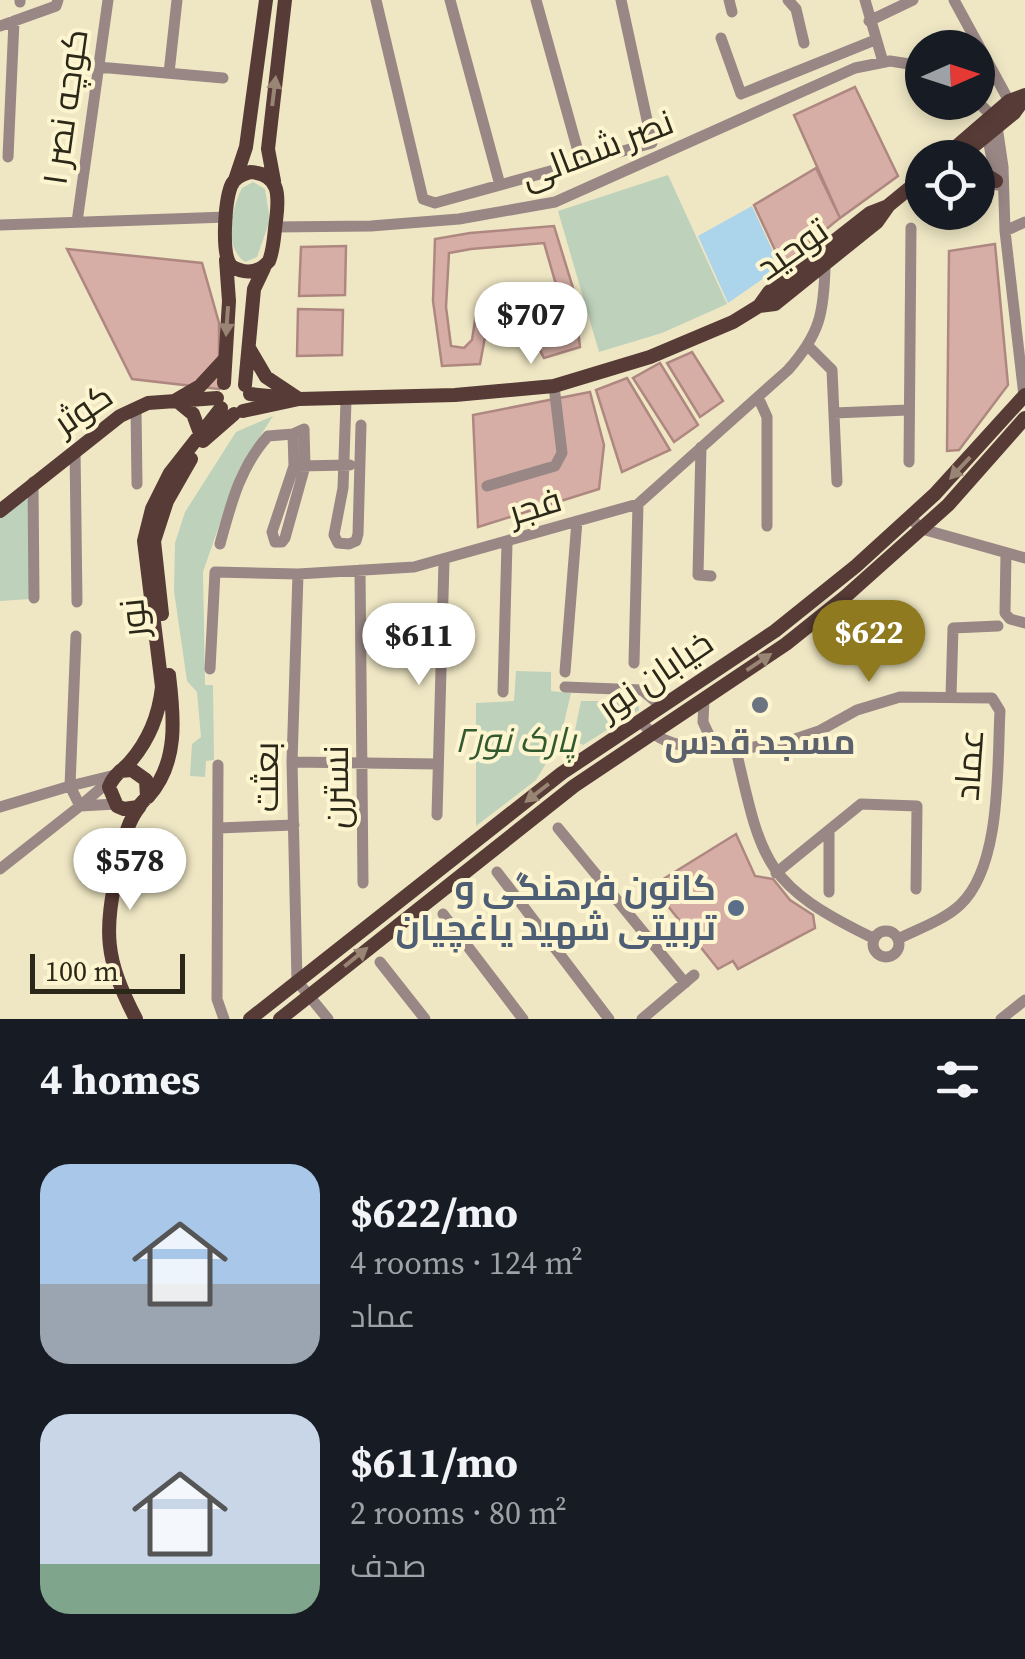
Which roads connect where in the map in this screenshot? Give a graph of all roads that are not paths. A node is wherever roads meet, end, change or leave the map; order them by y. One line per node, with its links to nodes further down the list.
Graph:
1 (58, 0): 14 (street)
2 (108, 0): 22 (street, کوچه نصر ۱)
3 (177, 0): 23 (street)
4 (266, 0): 33 (main road)
5 (285, 0): 35 (main road, one-way to 5)
6 (376, 0): 36 (street)
7 (450, 0): 36 (street)
8 (536, 0): 32 (street)
9 (620, 0): 32 (street)
10 (788, 0): 19 (street)
11 (865, 0): 15 (street)
12 (913, 0): 15 (street)
13 (954, 0): 25 (street)
14 (14, 21): 16 (street); 31 (street)
15 (869, 21): 18 (street)
16 (0, 26)
17 (721, 38): 18 (street)
18 (876, 40): 20 (street)
19 (804, 43)
20 (883, 62): 21 (street, نصر شمالی); 43 (street, نصر شمالی)
21 (905, 64)
22 (98, 66): 23 (street); 40 (street, کوچه نصر ۱)
23 (169, 73): 24 (street)
24 (222, 78)
25 (1020, 98): 26 (main road)
26 (995, 116)
27 (983, 120): 30 (main road)
28 (986, 120): 34 (street)
29 (987, 120): 38 (street)
30 (962, 140)
31 (8, 157)
32 (582, 162): 36 (street)
33 (235, 180): 35 (main road); 39 (main road)
34 (996, 181): 38 (street)
35 (274, 182): 43 (main road)
36 (500, 185)
37 (905, 192): 47 (main road, توحید)
38 (1004, 203): 45 (street)
39 (227, 218): 40 (street); 46 (main road)
40 (77, 222): 42 (street)
41 (1025, 222): 45 (street)
42 (0, 225)
43 (275, 227): 48 (main road)
44 (911, 230): 64 (street)
45 (1005, 231): 49 (street)
46 (226, 260): 48 (main road); 53 (main road, one-way to 53)
47 (820, 260): 52 (street, فجر); 55 (main road, توحید)
48 (264, 267): 51 (main road)
49 (1016, 326): 50 (street); 57 (street)
50 (1025, 342)
51 (248, 347): 56 (main road); 60 (main road)
52 (809, 347): 58 (street, فجر); 65 (street)
53 (225, 359): 54 (main road); 59 (main road)
54 (224, 383): 56 (main road); 62 (main road)
55 (554, 386): 61 (main road, توحید); 78 (street)
56 (248, 390): 60 (main road); 62 (main road)
57 (1025, 396): 81 (main road, خیابان نور, one-way to 81)
58 (758, 397): 69 (street, فجر); 83 (street)
59 (176, 400): 62 (main road, کوثر); 63 (main road, کوثر); 68 (main road)
60 (300, 400): 61 (main road, توحید); 62 (main road, کوثر)
61 (346, 400): 74 (street)
62 (228, 408): 68 (main road)
63 (136, 409): 70 (main road, کوثر); 77 (street)
64 (908, 410): 65 (street); 71 (street)
65 (834, 414): 76 (street)
66 (1025, 418): 84 (main road, خیابان نور)
67 (361, 425): 72 (street)
68 (203, 435): 113 (main road, نور); 115 (main road, نور)
69 (700, 448): 79 (street, فجر); 92 (street)
70 (75, 449): 75 (main road, کوثر); 94 (street)
71 (909, 462)
72 (358, 465): 74 (street); 74 (street)
73 (299, 466): 73 (street); 74 (street); 85 (street)
74 (344, 466)
75 (33, 482): 80 (main road, کوثر); 93 (street)
76 (837, 482)
77 (137, 484)
78 (487, 486)
79 (638, 504): 82 (street, فجر); 98 (street)
80 (0, 511)
81 (910, 517): 84 (street); 105 (main road, خیابان نور)
82 (577, 521): 86 (street, فجر); 100 (street)
83 (767, 526)
84 (922, 530): 87 (street); 104 (main road, خیابان نور, one-way to 84)
85 (220, 544)
86 (507, 544): 89 (street, فجر); 102 (street)
87 (1006, 554): 88 (street); 95 (street)
88 (1025, 558)
89 (444, 561): 90 (street, فجر); 111 (street)
90 (360, 570): 91 (street, فجر); 110 (street, نسترن)
91 (298, 574): 99 (street, فجر); 109 (street, بعثت)
92 (711, 576)
93 (34, 598)
94 (76, 602)
95 (1025, 623)
96 (998, 626): 103 (street)
97 (76, 636): 114 (street)
98 (634, 663)
99 (210, 669)
100 (565, 672)
101 (565, 687): 105 (street)
102 (503, 692)
103 (952, 696): 108 (street, عماد); 132 (street, عماد)
104 (704, 698): 107 (main road, خیابان نور); 108 (street)
105 (661, 706): 106 (main road, خیابان نور)
106 (640, 720): 107 (street); 134 (main road, خیابان نور, one-way to 134)
107 (650, 734): 108 (street, عماد); 135 (main road, خیابان نور, one-way to 107)
108 (736, 750): 126 (street)
109 (292, 762): 110 (street); 120 (street, بعثت)
110 (363, 763): 111 (street); 127 (street, نسترن)
111 (438, 764): 119 (street)
112 (218, 765): 121 (street)
113 (116, 775): 114 (street); 115 (main road); 116 (main road); 117 (street)
114 (70, 786): 117 (street); 118 (street)
115 (146, 800): 116 (main road); 138 (main road, نور)
116 (116, 805): 117 (street); 137 (main road)
117 (80, 806): 124 (street)
118 (0, 807)
119 (438, 816)
120 (294, 825): 121 (street); 134 (street, بعثت)
121 (219, 828): 139 (street)
122 (558, 828): 146 (street)
123 (829, 830): 126 (street); 128 (street); 129 (street)
124 (0, 869)
125 (497, 872): 145 (street)
126 (776, 873): 131 (street)
127 (364, 883)
128 (916, 889)
129 (829, 892)
130 (443, 914): 144 (street)
131 (873, 938): 132 (street); 132 (street)
132 (898, 939)
133 (380, 962): 143 (street)
134 (297, 981): 135 (street); 140 (main road, خیابان نور)
135 (310, 995): 141 (main road, خیابان نور); 142 (street)
136 (1025, 1000): 147 (street)
137 (128, 1019)
138 (136, 1019)
139 (224, 1019)
140 (250, 1019)
141 (280, 1019)
142 (328, 1019)
143 (425, 1019)
144 (523, 1019)
145 (609, 1019)
146 (642, 1019)
147 (1001, 1019)

